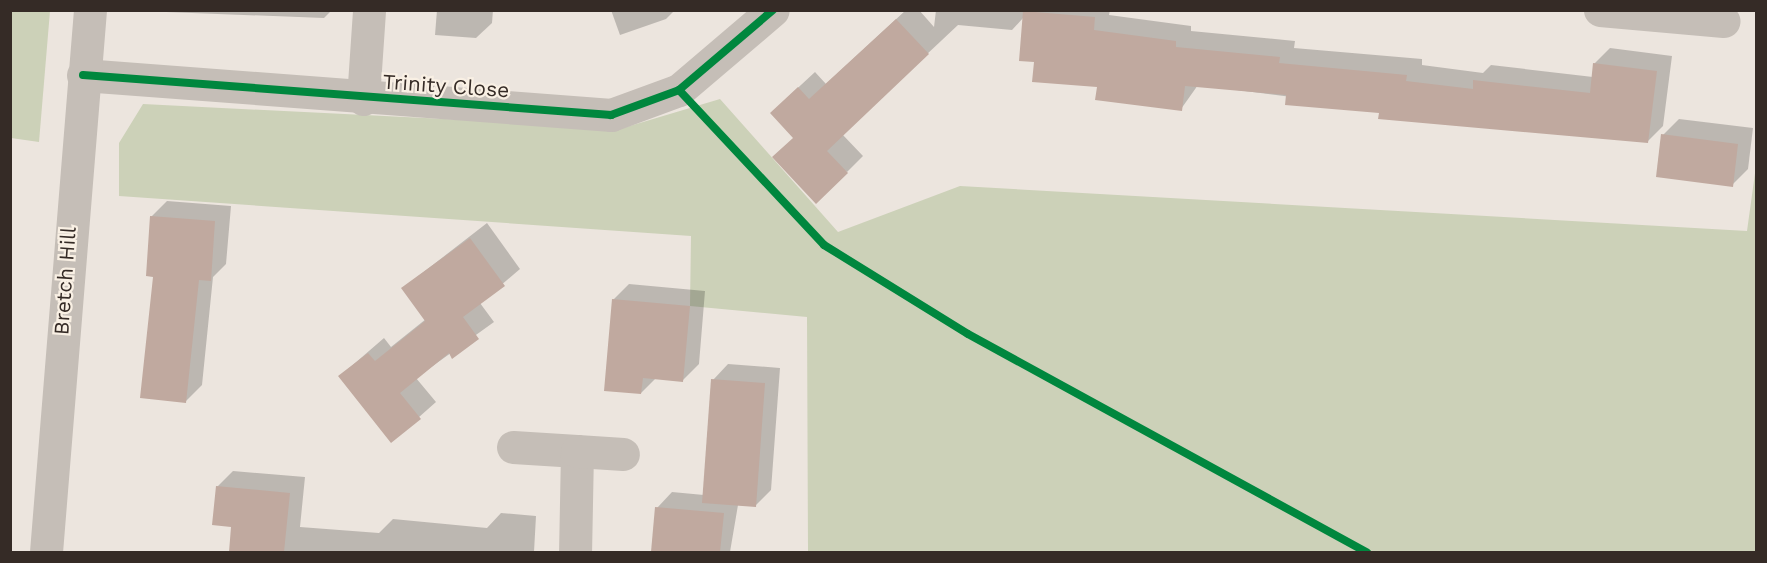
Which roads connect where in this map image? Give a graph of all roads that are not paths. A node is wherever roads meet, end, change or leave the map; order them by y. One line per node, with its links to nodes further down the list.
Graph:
1 (90, 10): 6 (street, Bretch Hill)
2 (369, 10): 7 (street, Trinity Close)
3 (773, 10): 7 (street, Trinity Close)
4 (1600, 10): 5 (street)
5 (1724, 21)
6 (83, 75): 7 (street, Trinity Close); 11 (street, Bretch Hill)
7 (363, 99)
8 (513, 447): 9 (street)
9 (577, 451): 10 (street); 12 (street)
10 (623, 454)
11 (46, 552)
12 (575, 552)

